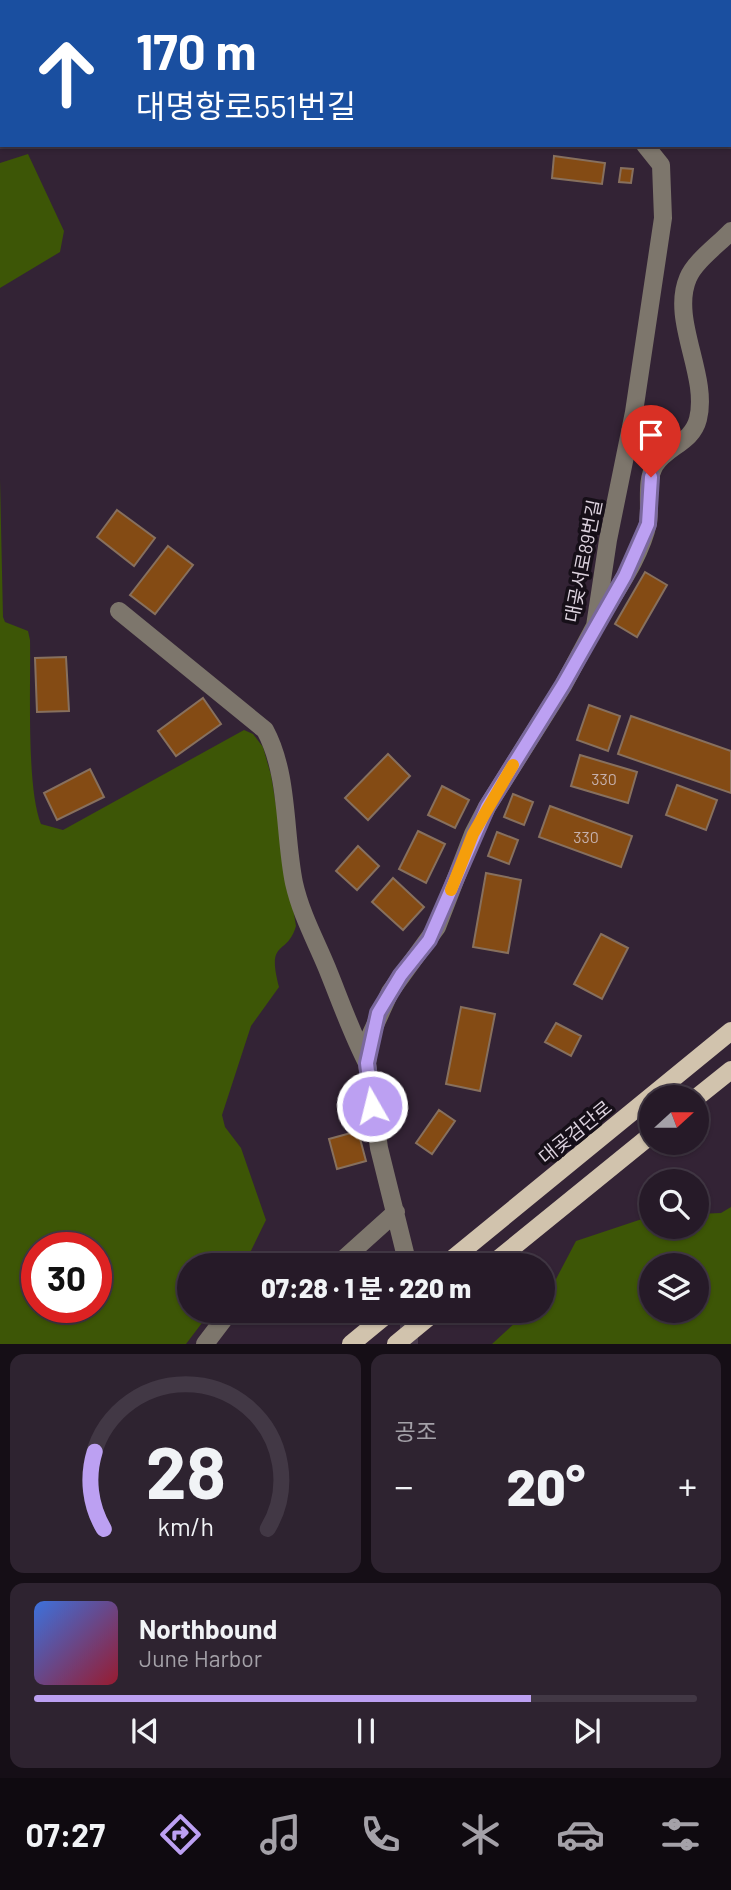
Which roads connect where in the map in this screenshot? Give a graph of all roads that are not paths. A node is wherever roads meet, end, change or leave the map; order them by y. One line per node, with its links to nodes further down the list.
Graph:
1 (647, 147): 4 (street, 대곶서로89번길)
2 (731, 231): 4 (street)
3 (120, 611): 6 (street, 대곶서로89번길)
4 (595, 626): 6 (street, 대곶서로89번길)
5 (731, 1031): 13 (main road, 대곶검단로)
6 (367, 1063): 10 (street, 대곶서로89번길)
7 (731, 1070): 8 (main road)
8 (709, 1088)
9 (639, 1145): 14 (main road)
10 (396, 1212): 11 (street); 12 (street, 대곶서로89번길)
11 (350, 1253)
12 (405, 1253)
13 (460, 1253)
14 (506, 1253)
15 (221, 1323): 18 (street)
16 (376, 1323): 19 (main road)
17 (421, 1323): 20 (main road)
18 (205, 1344)
19 (351, 1344)
20 (396, 1344)

